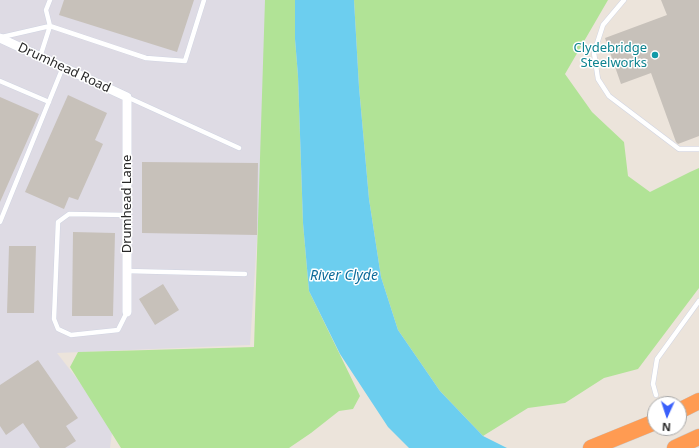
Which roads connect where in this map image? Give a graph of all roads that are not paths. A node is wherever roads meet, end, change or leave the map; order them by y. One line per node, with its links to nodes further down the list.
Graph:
1 (50, 0): 4 (lane)
2 (204, 0): 4 (lane)
3 (624, 0): 12 (lane)
4 (50, 26): 5 (lane); 6 (lane)
5 (0, 38): 6 (street, Drumhead Road)
6 (40, 57): 7 (street, Drumhead Road)
7 (63, 67): 9 (street, Drumhead Road); 10 (lane)
8 (0, 81): 10 (lane)
9 (127, 97): 11 (lane); 13 (street, Drumhead Lane)
10 (49, 102): 14 (lane)
11 (239, 148)
12 (699, 149)
13 (127, 215): 15 (street, Drumhead Lane); 18 (lane)
14 (0, 222)
15 (127, 271): 16 (lane); 18 (street, Drumhead Lane)
16 (245, 274)
17 (699, 301): 19 (lane)
18 (127, 312)
19 (656, 395)
20 (699, 401): 21 (highway)
21 (687, 407)
22 (647, 425): 24 (highway)
23 (699, 436): 25 (highway)
24 (591, 448)
25 (675, 448)

